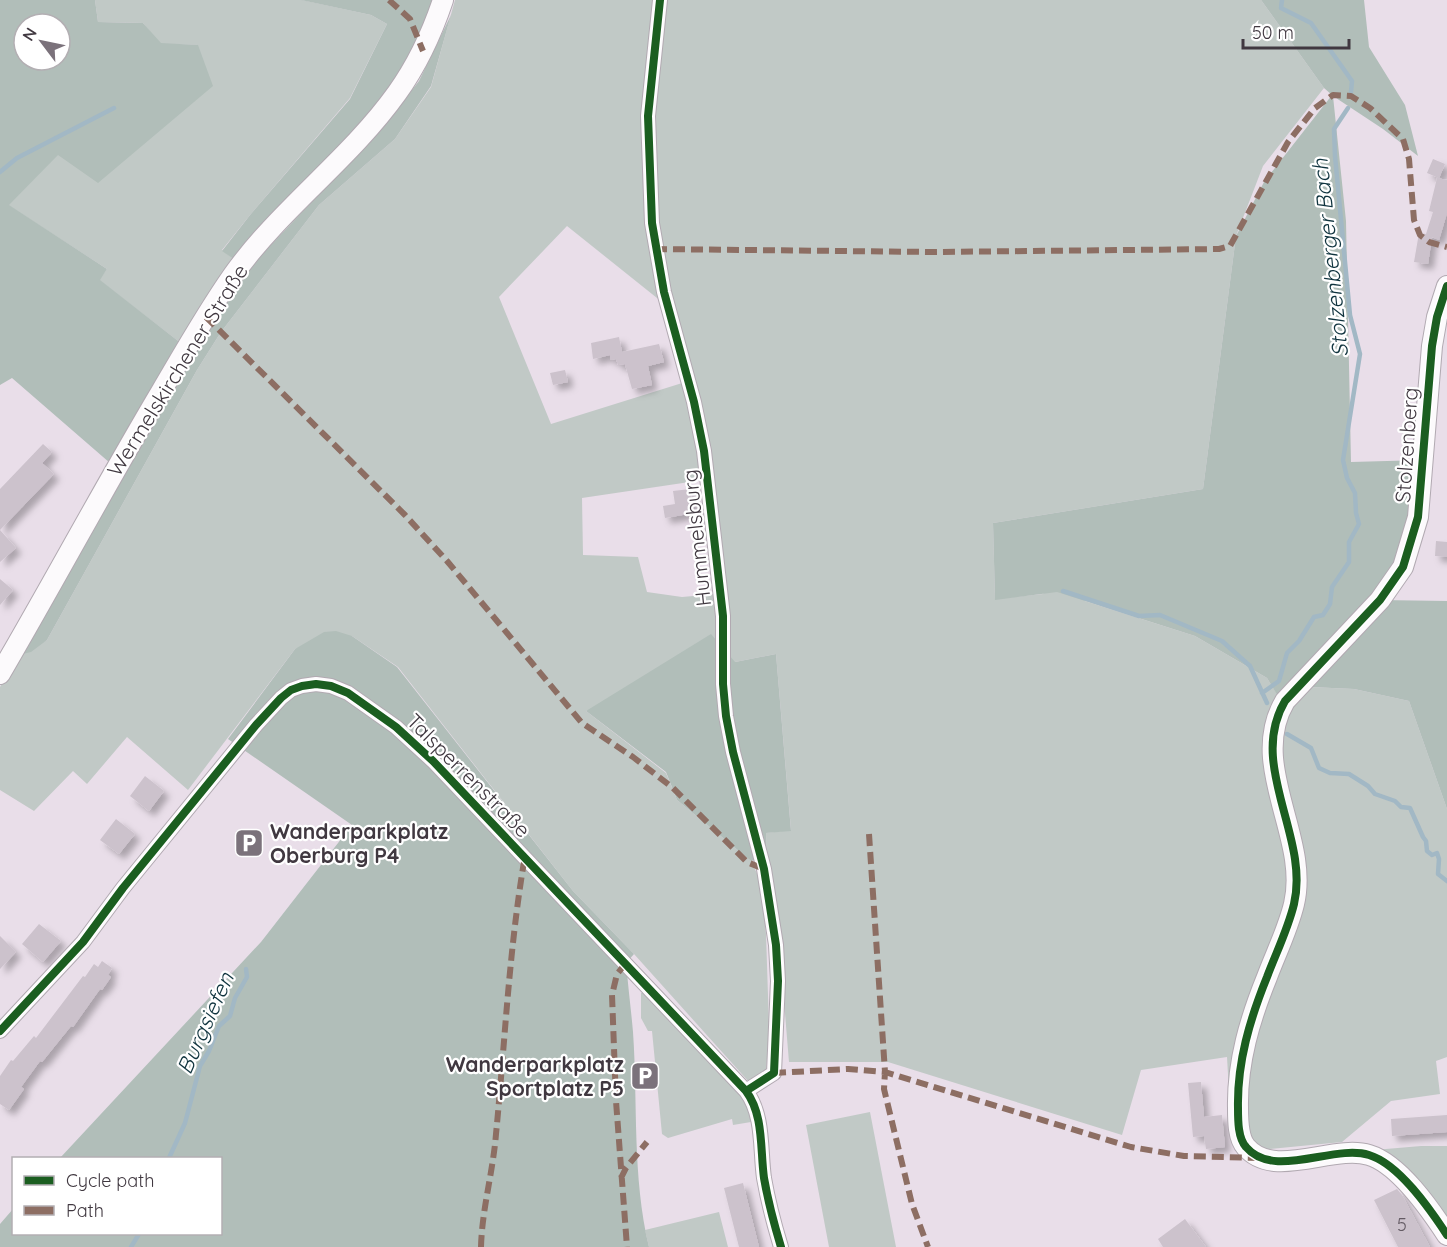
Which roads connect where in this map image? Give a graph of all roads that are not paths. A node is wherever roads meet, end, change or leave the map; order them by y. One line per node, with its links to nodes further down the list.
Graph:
1 (443, 0): 4 (street, Wermelskirchener Straße)
2 (660, 0): 6 (street, Hummelsburg)
3 (1447, 286): 7 (street, Stolzenberg)
4 (0, 674)
5 (0, 1031): 6 (street, Talsperrenstraße)
6 (746, 1091): 8 (street, Talsperrenstraße)
7 (1447, 1235)
8 (781, 1247)

